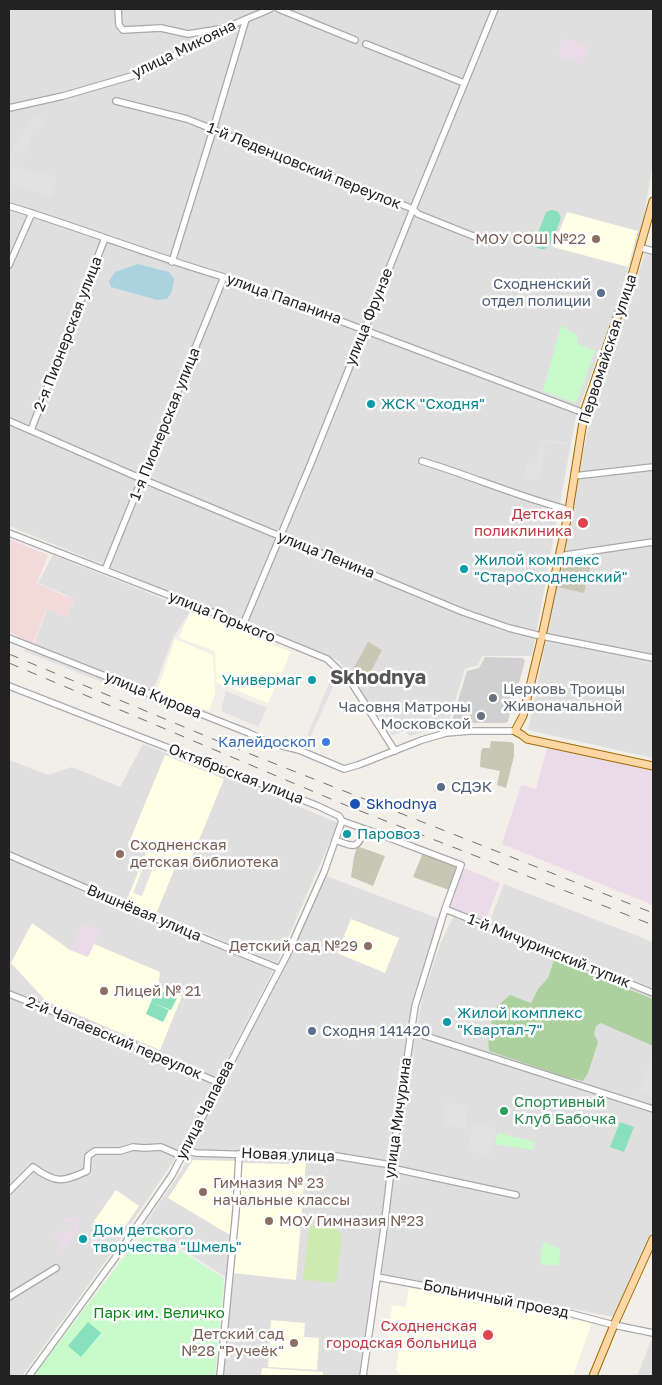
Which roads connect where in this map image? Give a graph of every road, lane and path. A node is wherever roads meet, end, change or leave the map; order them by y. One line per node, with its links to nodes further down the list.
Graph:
1 (118, 9): 6 (street)
2 (270, 9): 5 (street, улица Микояна)
3 (279, 9): 7 (street)
4 (495, 9): 9 (street, улица Фрунзе)
5 (246, 19): 6 (street, улица Микояна); 12 (street)
6 (225, 28): 11 (street, улица Микояна)
7 (355, 40)
8 (366, 44): 9 (street)
9 (464, 83): 15 (street, улица Фрунзе)
10 (116, 101): 12 (street, 1-й Леденцовский переулок)
11 (9, 108)
12 (213, 130): 15 (street, 1-й Леденцовский переулок); 21 (street)
13 (653, 201): 19 (main road, Первомайская улица)
14 (9, 206): 16 (street, улица Папанина)
15 (412, 209): 18 (street, 1-й Леденцовский переулок); 24 (street, улица Фрунзе)
16 (32, 214): 17 (street, улица Папанина); 22 (street)
17 (105, 238): 21 (street, улица Папанина); 27 (street, 2-я Пионерская улица)
18 (488, 242)
19 (641, 248): 20 (street); 25 (main road, Первомайская улица)
20 (653, 251)
21 (172, 262): 23 (street, улица Папанина)
22 (9, 265)
23 (224, 277): 24 (street, улица Папанина); 31 (street, 1-я Пионерская улица)
24 (364, 329): 25 (street, улица Папанина); 34 (street, улица Фрунзе)
25 (584, 413): 30 (main road, Первомайская улица)
26 (9, 421): 27 (street, улица Ленина)
27 (31, 430): 31 (street, улица Ленина)
28 (422, 461): 32 (street)
29 (653, 467): 30 (street)
30 (574, 476): 32 (main road, Первомайская улица)
31 (142, 479): 34 (street, улица Ленина); 37 (street, 1-я Пионерская улица)
32 (569, 510): 36 (main road, Первомайская улица)
33 (9, 533): 37 (street, улица Горького)
34 (280, 536): 38 (street, улица Фрунзе); 39 (street, улица Ленина)
35 (653, 542): 36 (street)
36 (559, 556): 39 (main road, Первомайская улица)
37 (105, 570): 38 (street, улица Горького)
38 (243, 625): 44 (street, улица Горького)
39 (542, 636): 41 (street, улица Ленина); 43 (main road, Первомайская улица)
40 (9, 638): 44 (street, улица Кирова)
41 (653, 658)
42 (9, 686): 46 (street, Октябрьская улица)
43 (515, 732): 44 (street, улица Кирова); 45 (main road)
44 (395, 751)
45 (653, 766)
46 (342, 821): 47 (street, Октябрьская улица); 48 (street, улица Чапаева)
47 (365, 829): 48 (street); 50 (street, Октябрьская улица)
48 (336, 840): 52 (street, улица Чапаева)
49 (9, 855): 52 (street, Вишнёвая улица)
50 (462, 865): 51 (street, улица Мичурина)
51 (445, 909): 53 (street, 1-й Мичуринский тупик); 55 (street, улица Мичурина)
52 (280, 969): 56 (street, улица Чапаева)
53 (653, 993)
54 (10, 996): 56 (street, 2-й Чапаевский переулок)
55 (410, 1031): 57 (street); 61 (street, улица Мичурина)
56 (219, 1083): 58 (street, улица Чапаева)
57 (653, 1110)
58 (184, 1150): 59 (street, Новая улица); 60 (street, улица Чапаева)
59 (239, 1154): 61 (street, Новая улица); 71 (street)
60 (181, 1158): 62 (street); 70 (street, улица Чапаева)
61 (391, 1166): 63 (street, Новая улица); 66 (street, улица Мичурина)
62 (9, 1191)
63 (516, 1196)
64 (653, 1238): 68 (main road)
65 (56, 1268): 67 (street)
66 (377, 1276): 68 (street, Больничный проезд); 72 (street, улица Мичурина)
67 (9, 1297)
68 (614, 1325): 69 (street, Больничный проезд); 73 (main road)
69 (653, 1332)
70 (29, 1376)
71 (220, 1376)
72 (363, 1376)
73 (593, 1376)

